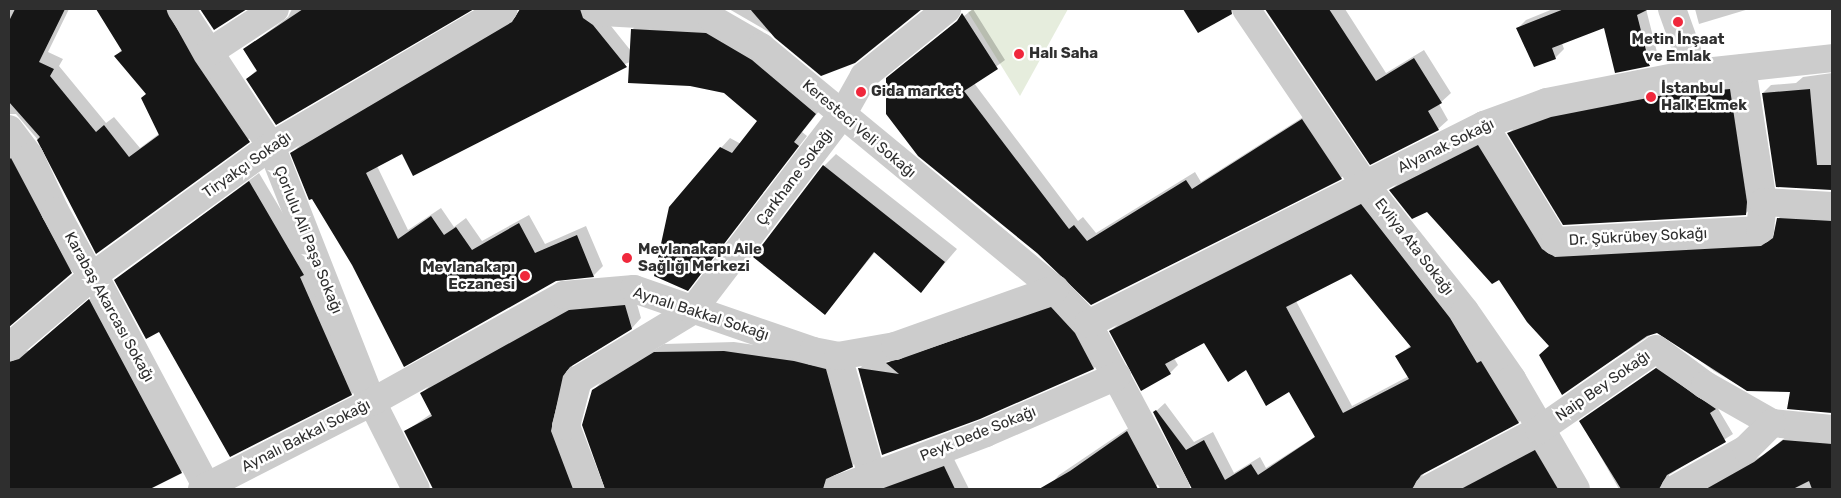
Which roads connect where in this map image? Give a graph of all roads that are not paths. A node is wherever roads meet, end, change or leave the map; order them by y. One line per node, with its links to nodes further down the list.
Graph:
1 (182, 9): 8 (street, Çorlulu Ali Paşa Sokağı)
2 (275, 9): 8 (street)
3 (504, 9): 15 (street, Tiryakçı Sokağı)
4 (596, 9): 12 (street, Keresteci Veli Sokağı)
5 (947, 9): 12 (street, Çarkhane Sokağı)
6 (1246, 9): 16 (street, Evliya Ata Sokağı)
7 (1672, 9): 11 (street)
8 (208, 53): 15 (street, Çorlulu Ali Paşa Sokağı)
9 (1832, 58): 10 (street, Alyanak Sokağı)
10 (1742, 68): 11 (street, Alyanak Sokağı); 17 (street)
11 (1695, 73): 13 (street, Alyanak Sokağı)
12 (842, 115): 20 (street, Keresteci Veli Sokağı); 21 (street, Çarkhane Sokağı)
13 (1484, 125): 16 (street, Alyanak Sokağı); 17 (street, Dr. Şükrübey Sokağı)
14 (9, 129): 19 (street, Karabaş Akarcası Sokağı)
15 (271, 146): 19 (street, Tiryakçı Sokağı); 26 (street, Çorlulu Ali Paşa Sokağı)
16 (1366, 186): 22 (street, Alyanak Sokağı); 29 (street, Evliya Ata Sokağı)
17 (1763, 202): 18 (street)
18 (1832, 206)
19 (94, 274): 23 (street, Tiryakçı Sokağı); 31 (street, Karabaş Akarcası Sokağı)
20 (1055, 289): 22 (street, Keresteci Veli Sokağı); 24 (street, Aynalı Bakkal Sokağı)
21 (692, 311): 24 (street, Aynalı Bakkal Sokağı); 26 (street, Aynalı Bakkal Sokağı); 33 (street)
22 (1088, 324): 25 (street, Keresteci Veli Sokağı)
23 (9, 347)
24 (838, 356): 30 (street)
25 (1117, 376): 30 (street, Peyk Dede Sokağı); 35 (street, Keresteci Veli Sokağı)
26 (372, 402): 31 (street, Aynalı Bakkal Sokağı); 32 (street, Çorlulu Ali Paşa Sokağı)
27 (1772, 423): 28 (street, Naip Bey Sokağı); 29 (street, Naip Bey Sokağı); 38 (street)
28 (1832, 429)
29 (1539, 430): 36 (street, Naip Bey Sokağı); 37 (street, Evliya Ata Sokağı)
30 (872, 476): 34 (street, Peyk Dede Sokağı)
31 (206, 488)
32 (416, 489)
33 (590, 489)
34 (838, 489)
35 (1176, 489)
36 (1428, 489)
37 (1576, 489)
38 (1675, 489)

